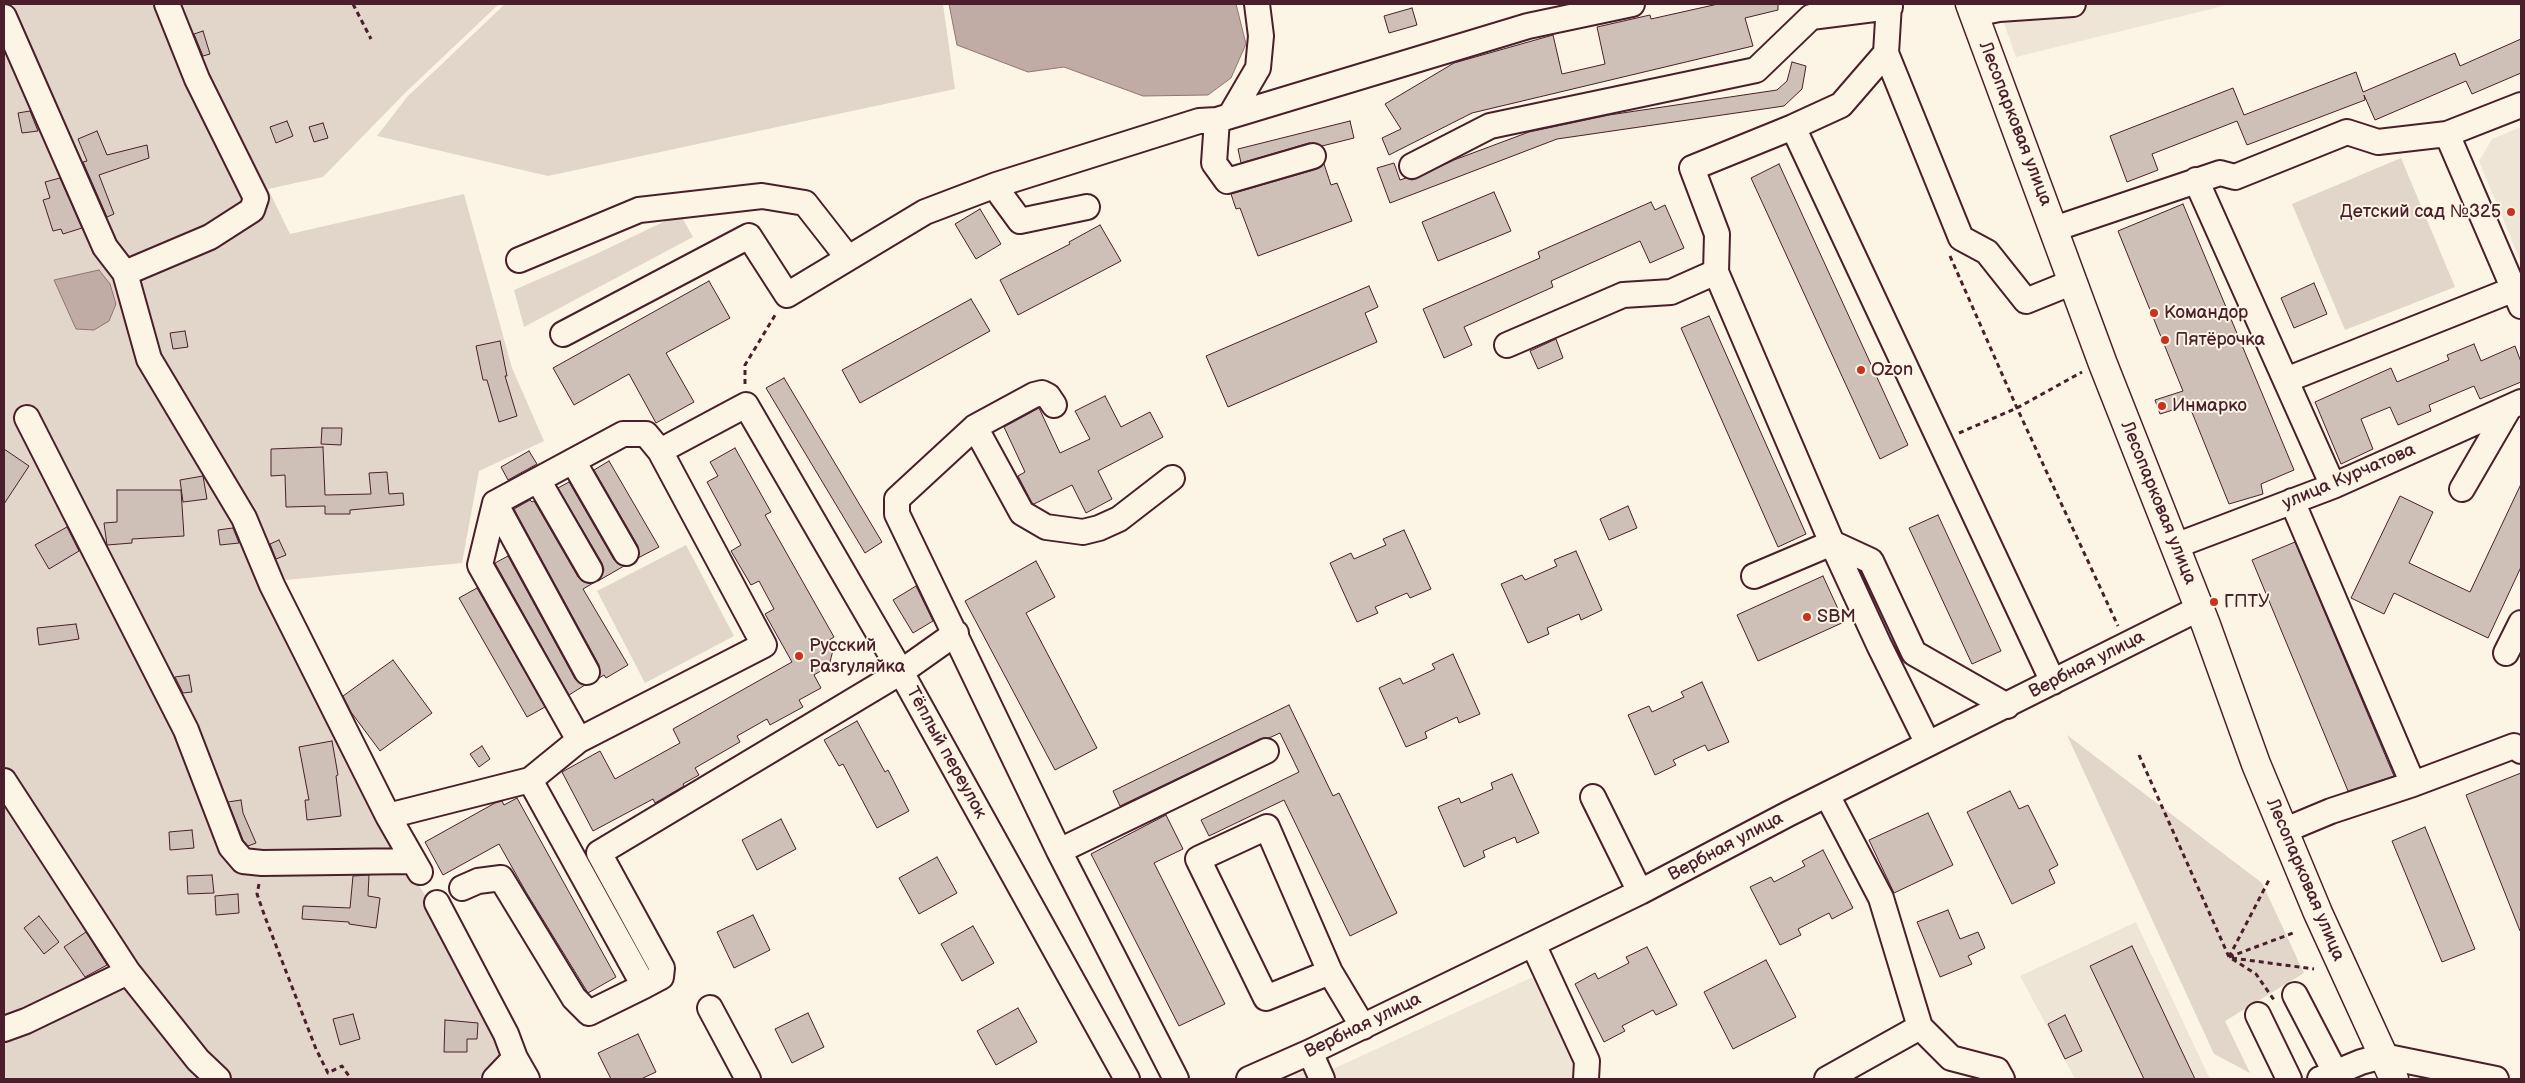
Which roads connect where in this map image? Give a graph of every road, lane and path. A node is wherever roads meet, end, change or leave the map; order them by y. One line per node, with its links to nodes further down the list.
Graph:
1 (167, 4): 25 (street)
2 (353, 4): 9 (path)
3 (1257, 4): 12 (street)
4 (1632, 4): 12 (street)
5 (2073, 4): 7 (street)
6 (1889, 6): 10 (street); 16 (street)
7 (1972, 9): 20 (main road, Лесопарковая улица)
8 (4, 17): 25 (street)
9 (371, 39)
10 (1886, 53): 13 (street); 26 (street)
11 (2521, 105): 14 (street)
12 (1223, 119): 15 (street); 18 (street)
13 (1793, 127): 24 (street); 39 (street)
14 (2447, 134): 17 (street); 28 (street)
15 (1313, 156)
16 (1412, 166)
17 (2196, 180): 20 (street); 32 (street)
18 (996, 185): 19 (street); 22 (street)
19 (1087, 207)
20 (2054, 229): 26 (main road, Лесопарковая улица)
21 (1949, 254): 36 (path)
22 (848, 258): 23 (street); 27 (street)
23 (519, 260)
24 (1716, 272): 30 (street); 48 (street)
25 (125, 273): 72 (street)
26 (2073, 282): 49 (main road, Лесопарковая улица)
27 (787, 295): 29 (street); 34 (path)
28 (2517, 298): 32 (street)
29 (563, 334)
30 (1507, 345)
31 (2082, 372): 36 (path)
32 (2286, 380): 44 (street)
33 (1054, 404): 38 (street)
34 (746, 405): 40 (street); 59 (street, Тёплый переулок)
35 (2515, 405): 44 (street, улица Курчатова); 45 (street)
36 (2016, 408): 39 (path); 55 (path)
37 (27, 418): 75 (street)
38 (975, 427): 42 (street); 56 (street)
39 (1940, 441): 60 (street)
40 (660, 450): 41 (street); 62 (street)
41 (573, 461): 43 (street); 50 (street)
42 (1172, 478)
43 (538, 480): 47 (street); 51 (street)
44 (2333, 486): 46 (street, улица Курчатова)
45 (2462, 489)
46 (2292, 501): 49 (street, улица Курчатова); 69 (street)
47 (495, 503): 58 (street); 62 (street)
48 (1832, 543): 52 (street); 61 (street); 63 (street)
49 (2175, 546): 53 (main road, Лесопарковая улица)
50 (626, 553)
51 (590, 570)
52 (1754, 576)
53 (2200, 608): 60 (street, Вербная улица); 73 (main road, Лесопарковая улица)
54 (2521, 623): 57 (street)
55 (2119, 628)
56 (956, 633): 59 (street); 74 (street)
57 (2506, 653)
58 (587, 672)
59 (901, 672): 86 (street); 103 (street, Тёплый переулок)
60 (2053, 682): 61 (street, Вербная улица)
61 (2007, 706): 63 (street, Вербная улица)
62 (579, 740): 67 (street)
63 (1928, 744): 70 (street, Вербная улица)
64 (1266, 751): 74 (street)
65 (2521, 751): 69 (street)
66 (2139, 755): 82 (path)
67 (530, 780): 72 (street); 86 (street)
68 (4, 781): 84 (street)
69 (2413, 784): 73 (street)
70 (1827, 795): 78 (street, Вербная улица); 91 (street)
71 (1593, 797): 78 (street)
72 (388, 816): 75 (street)
73 (2283, 831): 95 (main road, Лесопарковая улица)
74 (1059, 851): 104 (street)
75 (262, 863): 99 (path)
76 (2270, 878): 82 (path)
77 (462, 888): 86 (street)
78 (1640, 892): 81 (street, Вербная улица)
79 (437, 903): 94 (street)
80 (2293, 933): 82 (path)
81 (1533, 944): 90 (street, Вербная улица); 107 (street)
82 (2229, 957): 83 (path); 87 (path)
83 (2314, 968)
84 (128, 972): 92 (street); 98 (street)
85 (1330, 972): 85 (street); 90 (street)
86 (644, 986)
87 (2295, 995): 97 (street)
88 (710, 1008): 102 (street)
89 (2258, 1015): 109 (street)
90 (1363, 1027): 93 (street, Вербная улица)
91 (1920, 1028): 96 (street); 108 (street)
92 (4, 1029)
93 (1310, 1052): 105 (street, Вербная улица); 106 (street)
94 (515, 1058): 100 (street); 101 (street)
95 (2389, 1067): 97 (street); 110 (street)
96 (1841, 1076)
97 (2328, 1076)
98 (218, 1079)
99 (351, 1079)
100 (495, 1079)
101 (527, 1079)
102 (748, 1079)
103 (1127, 1079)
104 (1176, 1079)
105 (1249, 1079)
106 (1322, 1079)
107 (1586, 1079)
108 (2002, 1079)
109 (2289, 1079)
110 (2496, 1079)

